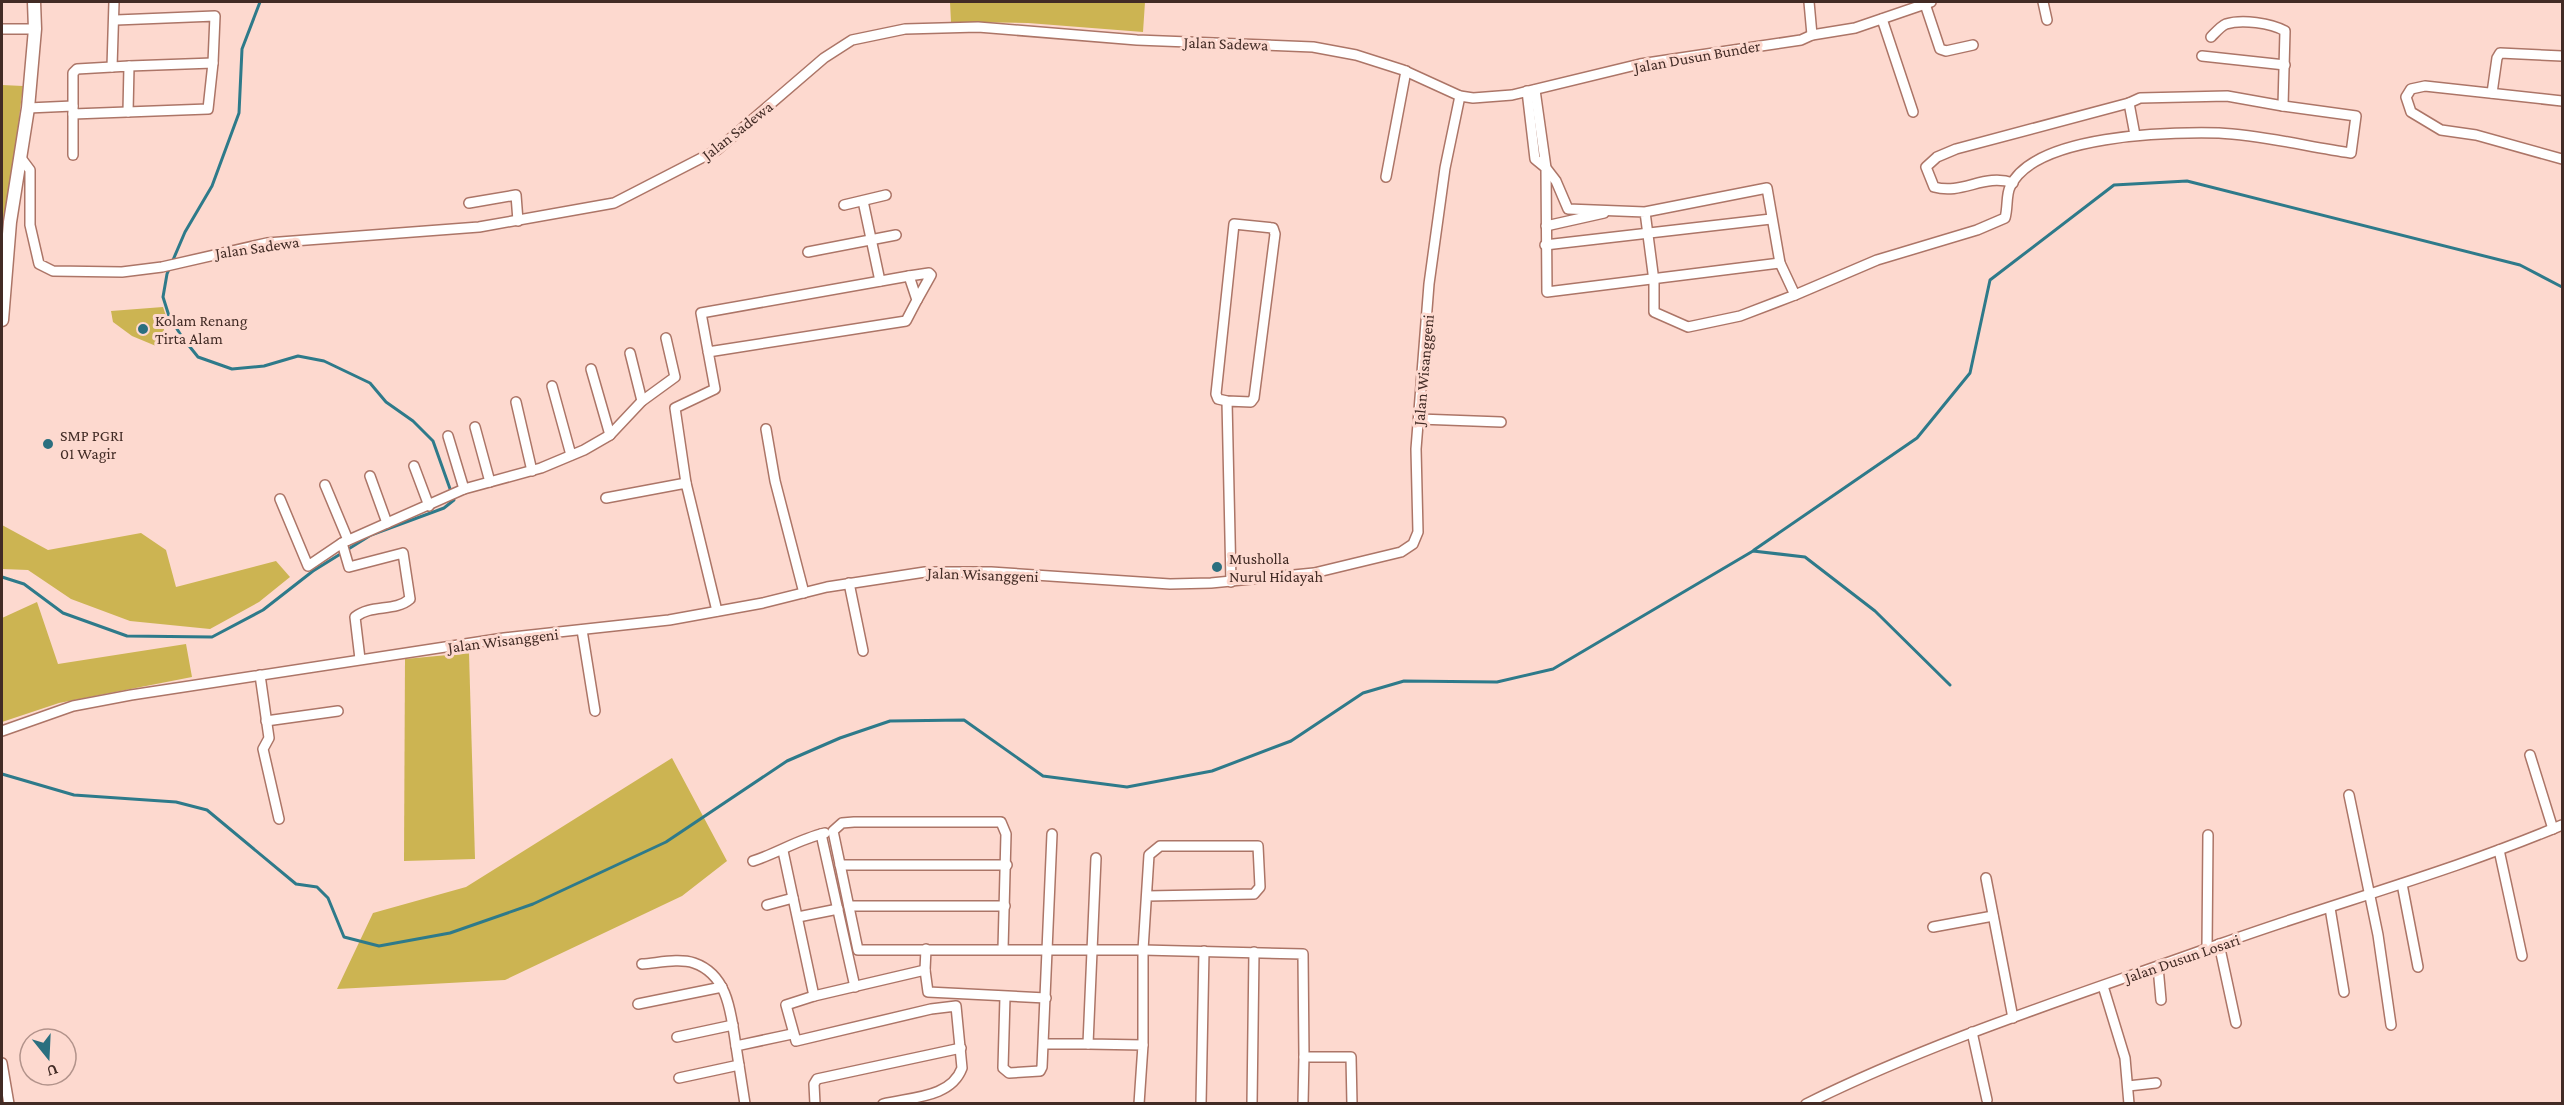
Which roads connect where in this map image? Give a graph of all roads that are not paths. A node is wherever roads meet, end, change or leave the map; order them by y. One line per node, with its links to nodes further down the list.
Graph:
1 (34, 2): 10 (main road)
2 (114, 2): 7 (street)
3 (1809, 2): 11 (street)
4 (2043, 2): 8 (street)
5 (1928, 3): 6 (street, Jalan Dusun Bunder); 13 (street)
6 (1882, 19): 11 (street, Jalan Dusun Bunder); 30 (street)
7 (116, 20): 16 (street); 19 (street)
8 (2047, 20)
9 (2, 28): 10 (street)
10 (35, 29): 27 (main road)
11 (1812, 35): 21 (street, Jalan Dusun Bunder)
12 (2211, 37): 17 (street)
13 (1973, 45)
14 (2202, 56): 17 (street)
15 (2562, 56): 22 (street)
16 (213, 63): 18 (street); 29 (street)
17 (2285, 65): 26 (street)
18 (129, 66): 19 (street); 29 (street)
19 (112, 67): 28 (street)
20 (1406, 71): 23 (street, Jalan Sadewa); 36 (street); 47 (street, Jalan Sadewa)
21 (1531, 90): 23 (street, Jalan Dusun Bunder); 35 (street)
22 (2492, 93): 24 (street); 34 (street)
23 (1460, 96): 69 (street, Jalan Wisanggeni)
24 (2562, 101)
25 (2129, 103): 26 (street); 31 (street); 37 (street)
26 (2283, 106): 31 (street)
27 (28, 108): 28 (street); 33 (main road)
28 (73, 110): 29 (street); 32 (street)
29 (128, 112)
30 (1913, 112)
31 (2135, 135): 37 (street)
32 (73, 155)
33 (21, 158): 47 (street, Jalan Sadewa); 60 (main road)
34 (2562, 159)
35 (1546, 168): 42 (street); 48 (street)
36 (1386, 177)
37 (2013, 183): 58 (street)
38 (886, 195): 39 (street)
39 (863, 201): 41 (street); 51 (street)
40 (469, 203): 47 (street)
41 (844, 205)
42 (1568, 209): 43 (street); 46 (street)
43 (1614, 210): 44 (street); 46 (street)
44 (1645, 212): 45 (street); 49 (street)
45 (1772, 219): 49 (street); 54 (street)
46 (1580, 220): 48 (street)
47 (518, 221)
48 (1546, 226): 52 (street)
49 (1647, 233): 52 (street); 57 (street)
50 (896, 235): 51 (street)
51 (872, 240): 53 (street); 56 (street)
52 (1545, 245): 57 (street)
53 (808, 252)
54 (1780, 263): 57 (street); 58 (street)
55 (909, 276): 56 (street); 59 (street); 59 (street)
56 (880, 280): 62 (street)
57 (1654, 281): 58 (street)
58 (1795, 295)
59 (917, 300): 62 (street)
60 (2, 320)
61 (666, 338): 66 (street)
62 (708, 352): 80 (street)
63 (630, 353): 66 (street)
64 (591, 369): 73 (street)
65 (552, 386): 75 (street)
66 (642, 401): 73 (street)
67 (1227, 401): 67 (street); 88 (street)
68 (516, 402): 77 (street)
69 (1419, 419): 70 (street); 88 (street, Jalan Wisanggeni)
70 (1501, 422)
71 (475, 427): 79 (street)
72 (766, 429): 90 (street)
73 (610, 435): 75 (street)
74 (448, 436): 82 (street)
75 (571, 455): 77 (street)
76 (414, 466): 85 (street)
77 (532, 471): 79 (street)
78 (370, 476): 86 (street)
79 (490, 482): 82 (street)
80 (686, 483): 83 (street); 91 (street)
81 (325, 485): 87 (street)
82 (461, 490): 85 (street)
83 (606, 498)
84 (280, 499): 87 (street)
85 (429, 507): 86 (street)
86 (387, 523): 87 (street)
87 (344, 543): 94 (street)
88 (1231, 582): 89 (street, Jalan Wisanggeni)
89 (849, 584): 90 (street, Jalan Wisanggeni); 93 (street)
90 (804, 592): 91 (street, Jalan Wisanggeni)
91 (717, 611): 92 (street, Jalan Wisanggeni)
92 (582, 630): 94 (street, Jalan Wisanggeni); 97 (street)
93 (863, 651)
94 (360, 659): 95 (street, Jalan Wisanggeni)
95 (260, 675): 98 (street); 99 (street, Jalan Wisanggeni)
96 (338, 711): 98 (street)
97 (595, 711)
98 (266, 721): 102 (street)
99 (2, 731)
100 (2530, 755): 103 (street)
101 (2349, 795): 116 (street)
102 (279, 819)
103 (2558, 827): 108 (street, Jalan Dusun Losari)
104 (833, 831): 105 (street); 112 (street); 113 (street)
105 (821, 834): 109 (street); 122 (street)
106 (1052, 834): 131 (street)
107 (2208, 835): 129 (street)
108 (2499, 850): 115 (street, Jalan Dusun Losari); 136 (street)
109 (783, 851): 111 (street); 118 (street)
110 (1096, 858): 132 (street)
111 (753, 861)
112 (840, 865): 113 (street); 120 (street)
113 (1007, 865): 121 (street)
114 (1986, 878): 124 (street)
115 (2402, 884): 116 (street, Jalan Dusun Losari); 139 (street)
116 (2370, 895): 123 (street, Jalan Dusun Losari); 157 (street)
117 (1147, 896): 117 (street); 133 (street)
118 (793, 898): 119 (street); 125 (street)
119 (767, 905)
120 (849, 906): 121 (street); 128 (street)
121 (1005, 906): 130 (street)
122 (838, 909): 125 (street); 143 (street)
123 (2330, 909): 127 (street, Jalan Dusun Losari); 145 (street)
124 (1993, 916): 126 (street); 154 (street)
125 (798, 917): 147 (street)
126 (1933, 927)
127 (2219, 944): 129 (street, Jalan Dusun Losari); 155 (street)
128 (926, 949): 130 (street); 140 (street)
129 (2207, 949): 138 (street, Jalan Dusun Losari)
130 (1004, 950): 131 (street)
131 (1049, 950): 132 (street); 149 (street)
132 (1093, 950): 133 (street); 162 (street)
133 (1143, 950): 134 (street); 163 (street)
134 (1204, 951): 135 (street); 178 (street)
135 (1254, 952): 166 (street); 179 (street)
136 (2522, 956)
137 (642, 964): 142 (street)
138 (2158, 967): 141 (street, Jalan Dusun Losari); 150 (street)
139 (2418, 967)
140 (925, 970): 143 (street); 144 (street)
141 (2103, 986): 154 (street, Jalan Dusun Losari); 171 (street)
142 (722, 987): 151 (street); 156 (street)
143 (855, 987): 147 (street)
144 (928, 992): 146 (street); 153 (street)
145 (2344, 992)
146 (956, 994): 148 (street); 152 (street)
147 (814, 996): 159 (street)
148 (1005, 998): 149 (street); 161 (street)
149 (1046, 998): 161 (street)
150 (2161, 1000)
151 (638, 1004)
152 (956, 1006): 153 (street); 165 (street)
153 (931, 1009): 159 (street)
154 (2013, 1018): 158 (street, Jalan Dusun Losari)
155 (2236, 1023)
156 (733, 1025): 160 (street); 164 (street)
157 (2391, 1025)
158 (1972, 1032): 172 (street); 182 (street, Jalan Dusun Losari)
159 (792, 1034): 164 (street)
160 (677, 1037)
161 (1044, 1044): 162 (street)
162 (1088, 1044): 163 (street)
163 (1143, 1045): 177 (street)
164 (736, 1046): 168 (street)
165 (961, 1048): 175 (street); 176 (street)
166 (1304, 1057): 180 (street); 181 (street)
167 (2, 1063): 173 (street)
168 (739, 1065): 169 (street); 174 (street)
169 (679, 1078)
170 (2156, 1083): 171 (street)
171 (2128, 1086): 183 (street)
172 (1988, 1100)
173 (9, 1104)
174 (745, 1104)
175 (815, 1104)
176 (884, 1104)
177 (1139, 1104)
178 (1201, 1104)
179 (1252, 1104)
180 (1303, 1104)
181 (1352, 1104)
182 (1806, 1104)
183 (2129, 1104)

